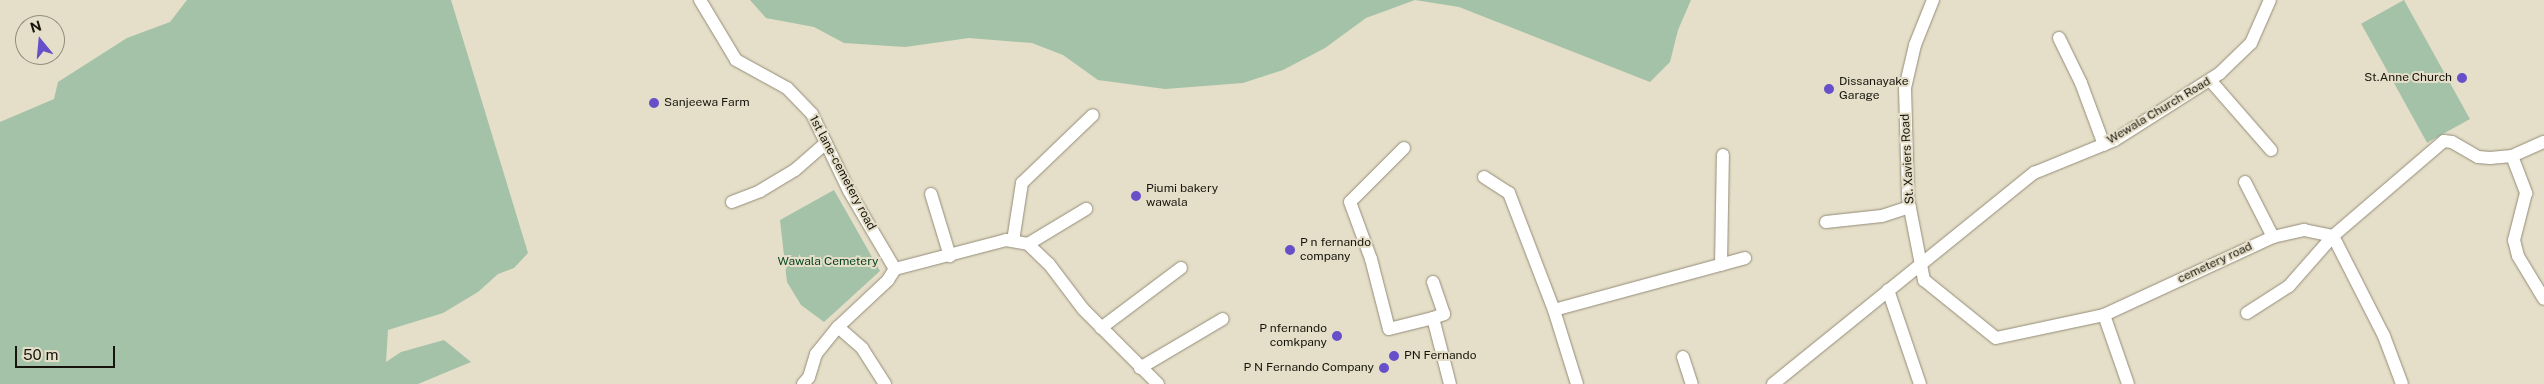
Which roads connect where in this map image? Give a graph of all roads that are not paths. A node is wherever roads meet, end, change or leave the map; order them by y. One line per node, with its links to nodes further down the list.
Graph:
1 (700, 0): 8 (street, 1st lane-cemetery road)
2 (1933, 0): 18 (street, St. Xaviers Road)
3 (2270, 0): 5 (street, Wewala Church Road)
4 (2059, 38): 9 (street)
5 (2210, 80): 9 (street, Wewala Church Road); 11 (street)
6 (1093, 115): 23 (street)
7 (2544, 142): 13 (street)
8 (826, 143): 17 (street); 30 (street, 1st lane-cemetery road)
9 (2104, 144): 27 (street, Wewala Church Road)
10 (1404, 148): 37 (street)
11 (2271, 150)
12 (1723, 155): 28 (street)
13 (2512, 156): 21 (street); 33 (street)
14 (1484, 177): 34 (street)
15 (2245, 182): 22 (street)
16 (931, 194): 25 (street)
17 (732, 202)
18 (1910, 207): 20 (street); 27 (street, St. Xaviers Road)
19 (1086, 210): 24 (street)
20 (1826, 222)
21 (2332, 236): 22 (street, cemetery road); 35 (street); 52 (street)
22 (2273, 237): 36 (street, cemetery road)
23 (1014, 241): 24 (street); 25 (street)
24 (1028, 244): 40 (street)
25 (950, 256): 30 (street)
26 (1745, 258): 28 (street)
27 (1923, 262): 32 (street, Wewala Church Road); 36 (street, cemetery road)
28 (1721, 265): 34 (street)
29 (1181, 268): 40 (street)
30 (895, 269): 39 (street)
31 (1433, 282): 37 (street)
32 (1888, 290): 49 (street, Wewala Church Road); 50 (street)
33 (2544, 298)
34 (1554, 310): 47 (street)
35 (2247, 314)
36 (2104, 315): 51 (street)
37 (1432, 318): 46 (street)
38 (1223, 319): 42 (street)
39 (838, 327): 43 (street); 44 (street)
40 (1102, 328): 42 (street)
41 (1683, 357): 48 (street)
42 (1140, 368): 45 (street)
43 (803, 384)
44 (885, 384)
45 (1158, 384)
46 (1450, 384)
47 (1577, 384)
48 (1692, 384)
49 (1773, 384)
50 (1920, 384)
51 (2128, 384)
52 (2402, 384)

